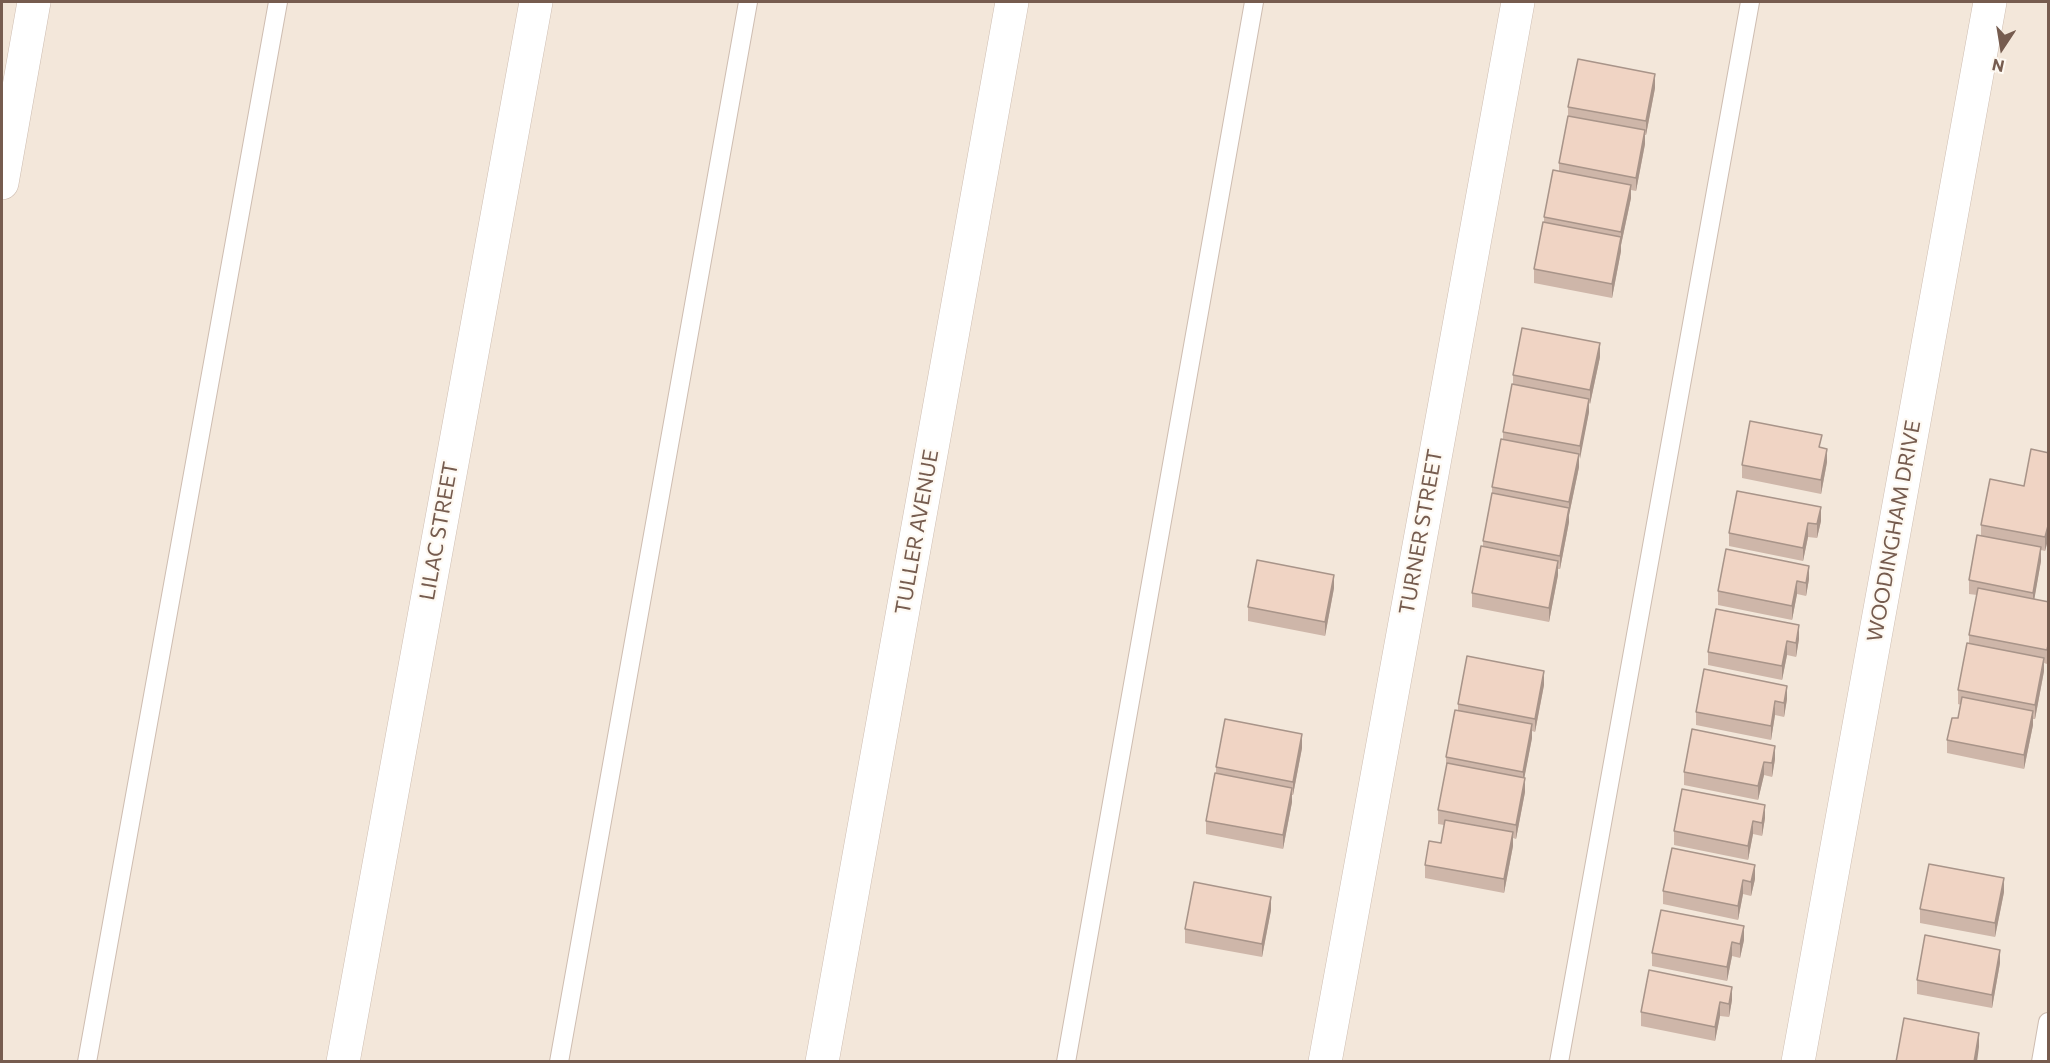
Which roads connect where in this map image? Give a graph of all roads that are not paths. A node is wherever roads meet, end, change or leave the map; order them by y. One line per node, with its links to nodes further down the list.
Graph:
1 (34, 2): 10 (street)
2 (278, 2): 12 (lane)
3 (536, 2): 13 (street, LILAC STREET)
4 (748, 2): 14 (lane)
5 (1012, 2): 15 (street, TULLER AVENUE)
6 (1254, 2): 16 (lane)
7 (1518, 2): 17 (street, TURNER STREET)
8 (1750, 2): 18 (lane)
9 (1990, 2): 19 (street, WOODINGHAM DRIVE)
10 (2, 183)
11 (2049, 1022): 20 (lane)
12 (87, 1062)
13 (343, 1062)
14 (559, 1062)
15 (822, 1062)
16 (1066, 1062)
17 (1325, 1062)
18 (1559, 1062)
19 (1798, 1062)
20 (2042, 1062)

